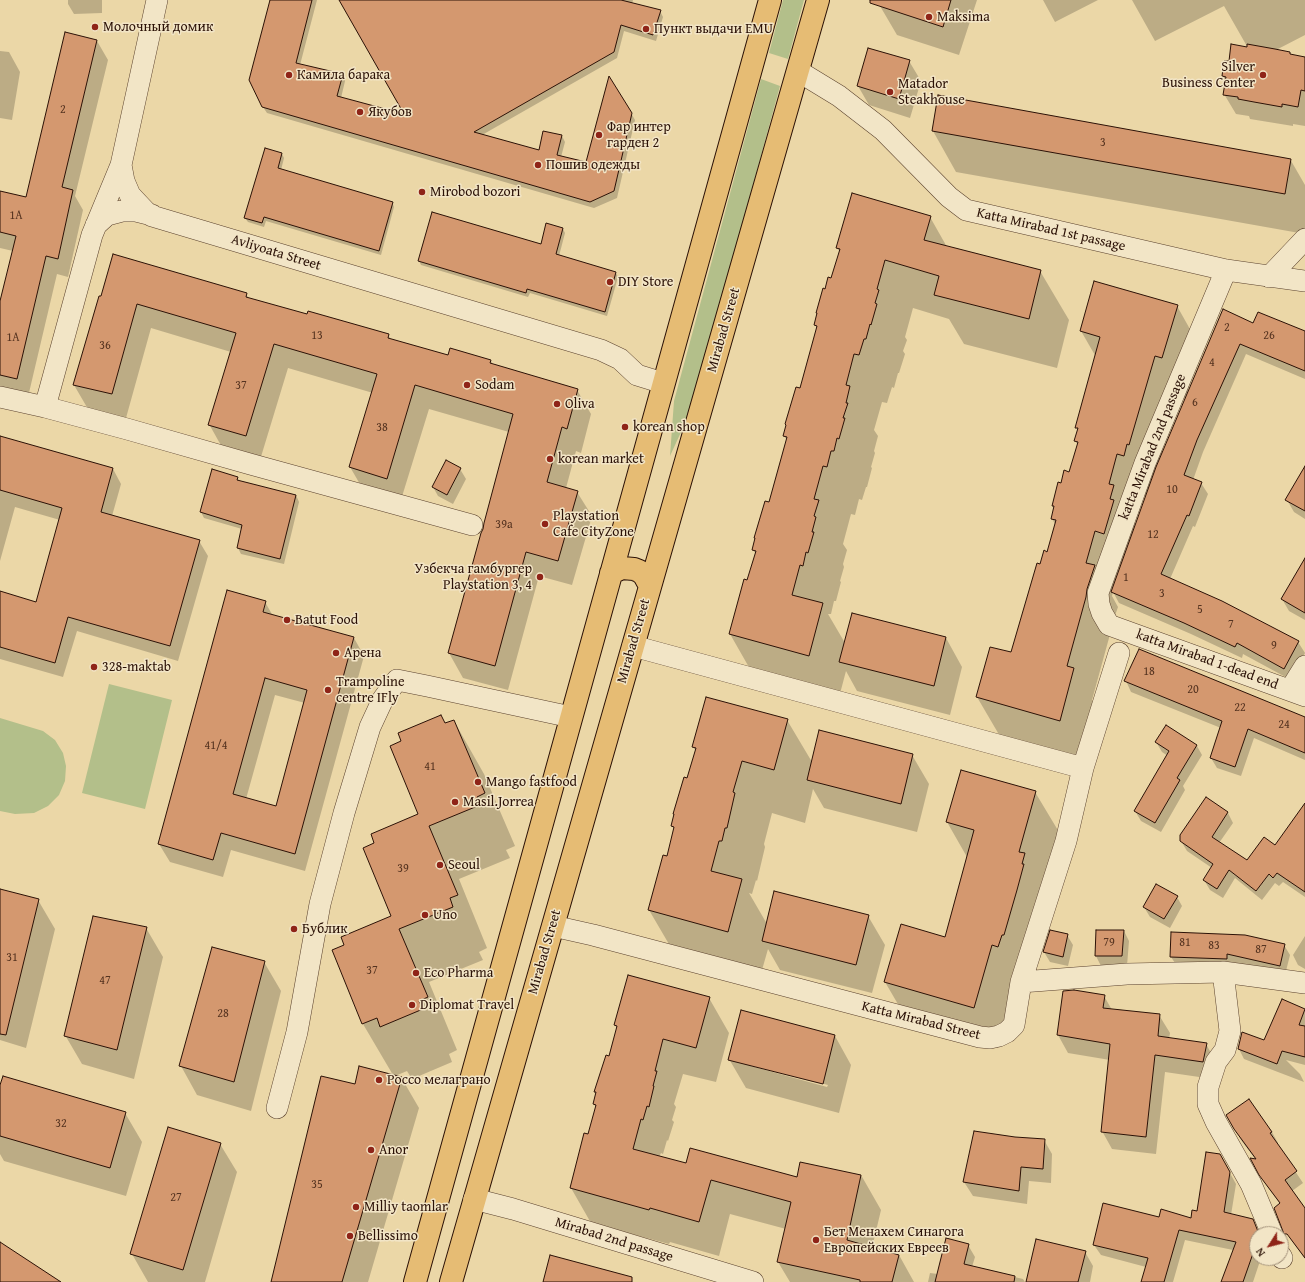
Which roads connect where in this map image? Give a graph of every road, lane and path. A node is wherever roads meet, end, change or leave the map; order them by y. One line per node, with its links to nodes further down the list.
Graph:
1 (157, 0): 5 (street)
2 (770, 0): 12 (main road)
3 (818, 0): 4 (main road, Mirabad Street)
4 (798, 71): 9 (street, Katta Mirabad 1st passage); 17 (main road, Mirabad Street)
5 (121, 165): 6 (street); 7 (street)
6 (152, 216): 7 (street); 12 (street)
7 (96, 224): 14 (street)
8 (1305, 239): 10 (street)
9 (1226, 270): 10 (street, Katta Mirabad 1st passage); 18 (street, katta Mirabad 2nd passage)
10 (1269, 277): 11 (street, Katta Mirabad 1st passage)
11 (1305, 281)
12 (664, 383): 16 (main road)
13 (0, 397): 14 (street)
14 (45, 407): 15 (street)
15 (472, 525)
16 (611, 573): 17 (main road); 23 (main road)
17 (650, 586): 19 (main road, Mirabad Street)
18 (1109, 625): 22 (street, katta Mirabad 1-dead end)
19 (633, 646): 24 (street); 25 (main road, Mirabad Street)
20 (1119, 653): 24 (street, Katta Mirabad Street)
21 (1305, 666): 22 (street)
22 (1297, 693)
23 (571, 717): 29 (street); 32 (main road)
24 (1083, 768): 27 (street, Katta Mirabad Street)
25 (553, 926): 27 (street, Katta Mirabad Street); 30 (main road, Mirabad Street)
26 (1223, 972): 27 (street); 28 (street); 31 (street)
27 (1021, 982)
28 (1305, 983)
29 (277, 1108)
30 (474, 1199): 33 (main road, Mirabad Street); 36 (street, Mirabad 2nd passage)
31 (1269, 1226)
32 (426, 1242): 33 (main road); 34 (main road)
33 (459, 1251): 35 (main road, Mirabad Street)
34 (415, 1282)
35 (451, 1282)
36 (753, 1282)

